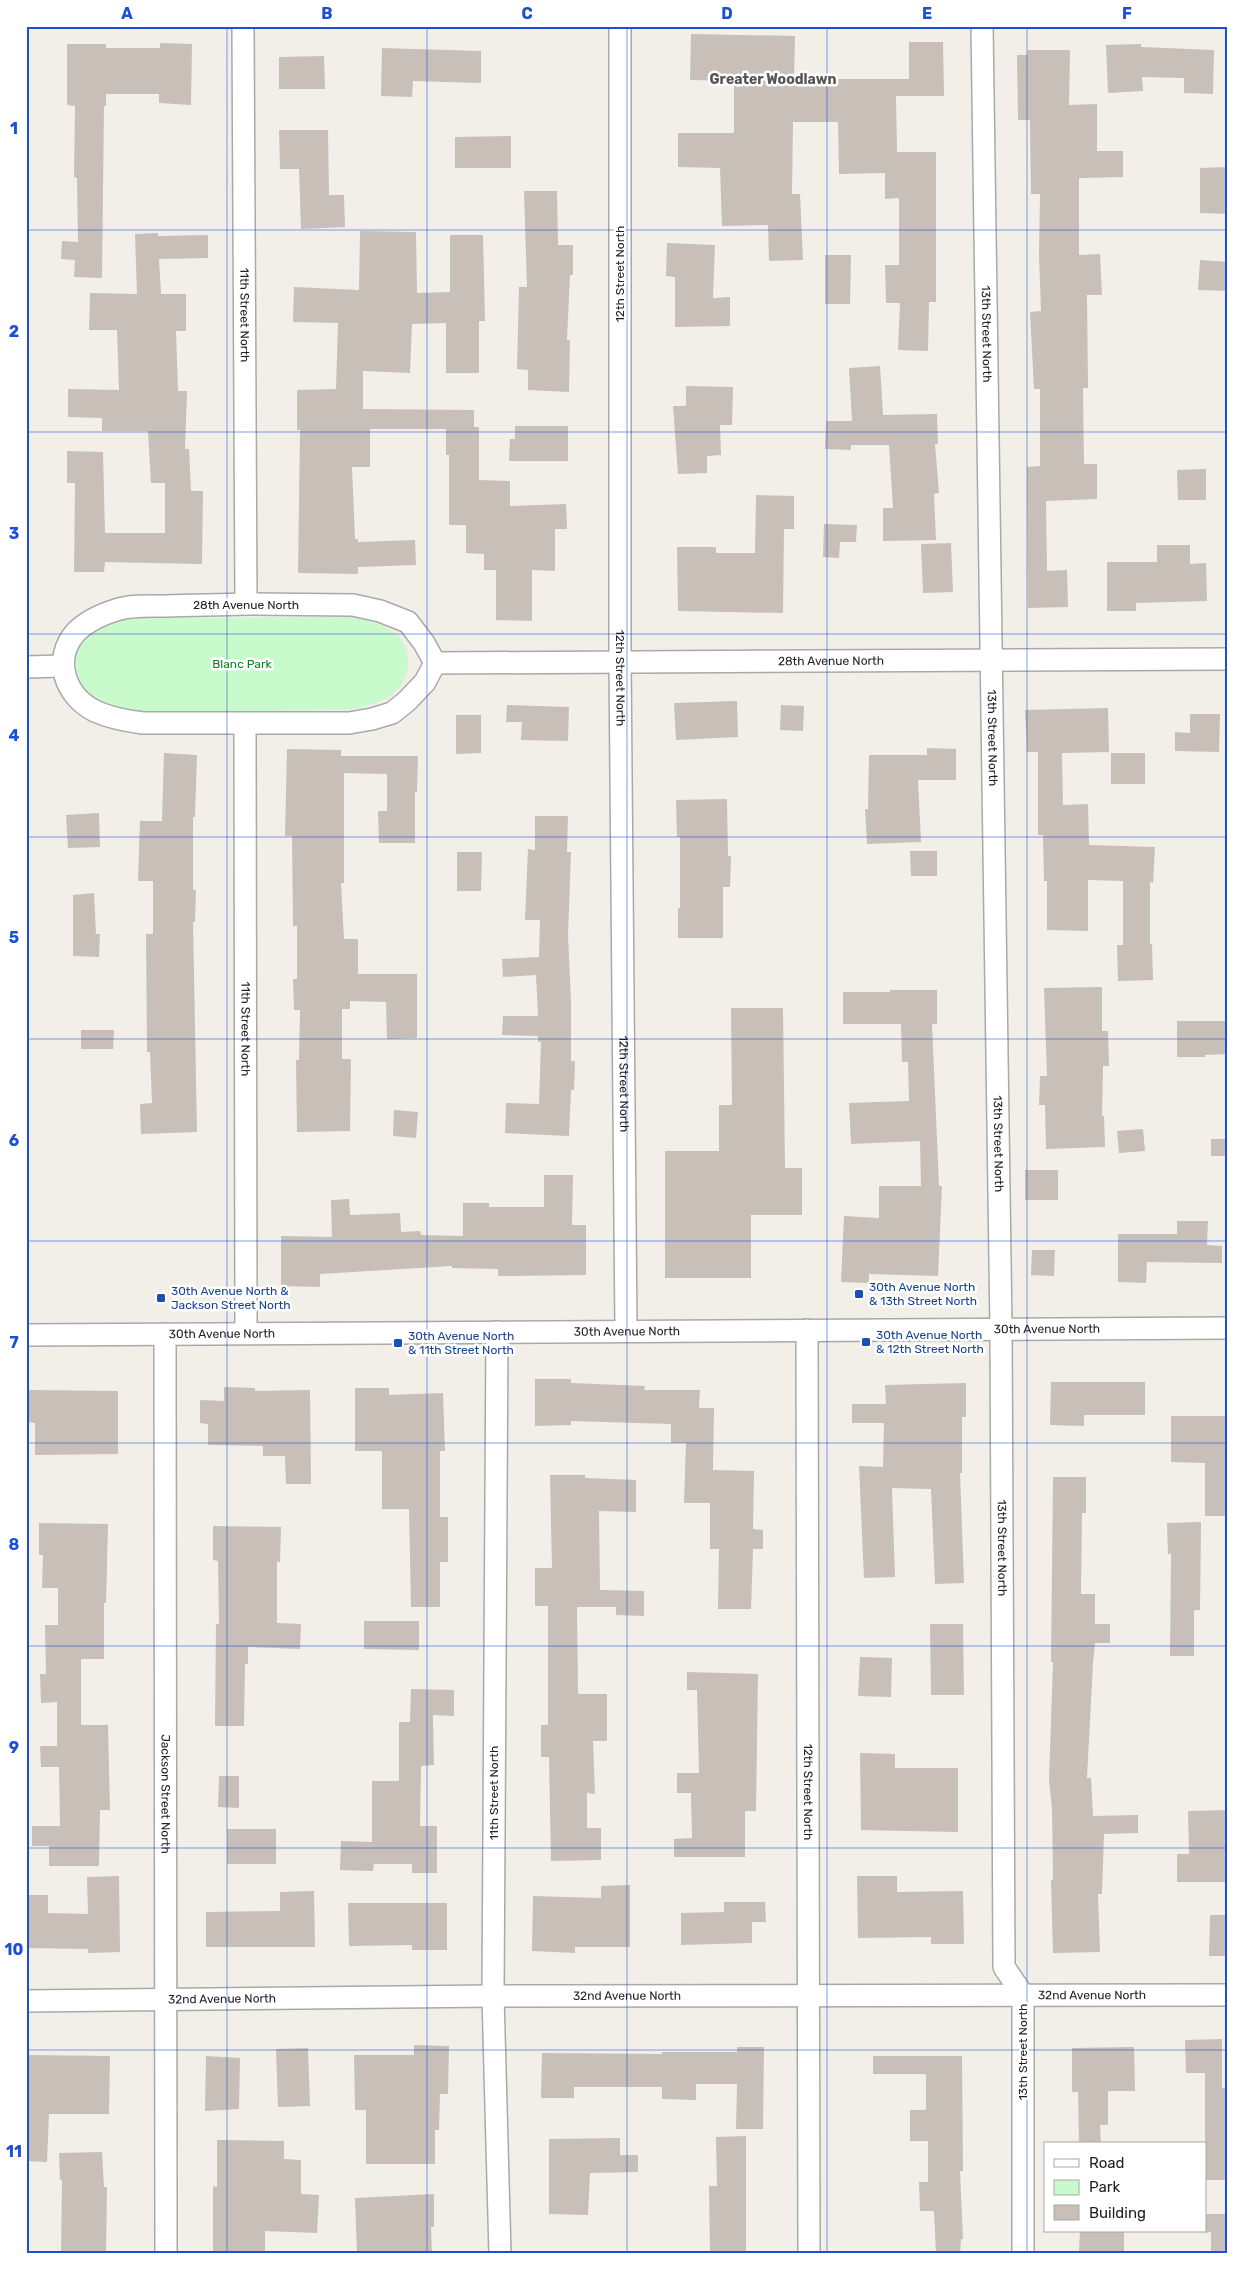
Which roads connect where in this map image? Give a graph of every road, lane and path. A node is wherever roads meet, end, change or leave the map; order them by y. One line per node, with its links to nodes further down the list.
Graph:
1 (242, 26): 4 (street, 11th Street North)
2 (620, 26): 7 (street, 12th Street North)
3 (982, 26): 6 (street, 13th Street North)
4 (246, 604): 8 (street, 28th Avenue North); 9 (street, 28th Avenue North)
5 (1228, 659): 6 (street, 28th Avenue North)
6 (990, 660): 7 (street, 28th Avenue North); 13 (street, 13th Street North)
7 (620, 662): 8 (street, 28th Avenue North); 15 (street, 12th Street North)
8 (435, 663): 11 (street)
9 (62, 666): 10 (street); 11 (street)
10 (26, 667)
11 (245, 724): 17 (street, 11th Street North)
12 (1228, 1328): 13 (street, 30th Avenue North)
13 (1001, 1329): 14 (street, 30th Avenue North); 21 (street, 13th Street North)
14 (807, 1330): 15 (street, 30th Avenue North); 20 (street, 12th Street North)
15 (626, 1331): 16 (street, 30th Avenue North)
16 (498, 1332): 17 (street, 30th Avenue North); 23 (street, 11th Street North)
17 (246, 1333): 18 (street, 30th Avenue North)
18 (164, 1334): 19 (street, 30th Avenue North); 24 (street, Jackson Street North)
19 (26, 1335)
20 (809, 1995): 21 (street, 32nd Avenue North); 23 (street, 32nd Avenue North); 28 (street, 12th Street North)
21 (1023, 1995): 22 (street, 32nd Avenue North); 29 (street, 13th Street North)
22 (1228, 1995)
23 (493, 1996): 24 (street, 32nd Avenue North); 27 (street, 11th Street North)
24 (166, 2001): 25 (street, 32nd Avenue North); 26 (street, Jackson Street North)
25 (26, 2002)
26 (166, 2254)
27 (500, 2254)
28 (809, 2254)
29 (1023, 2254)

